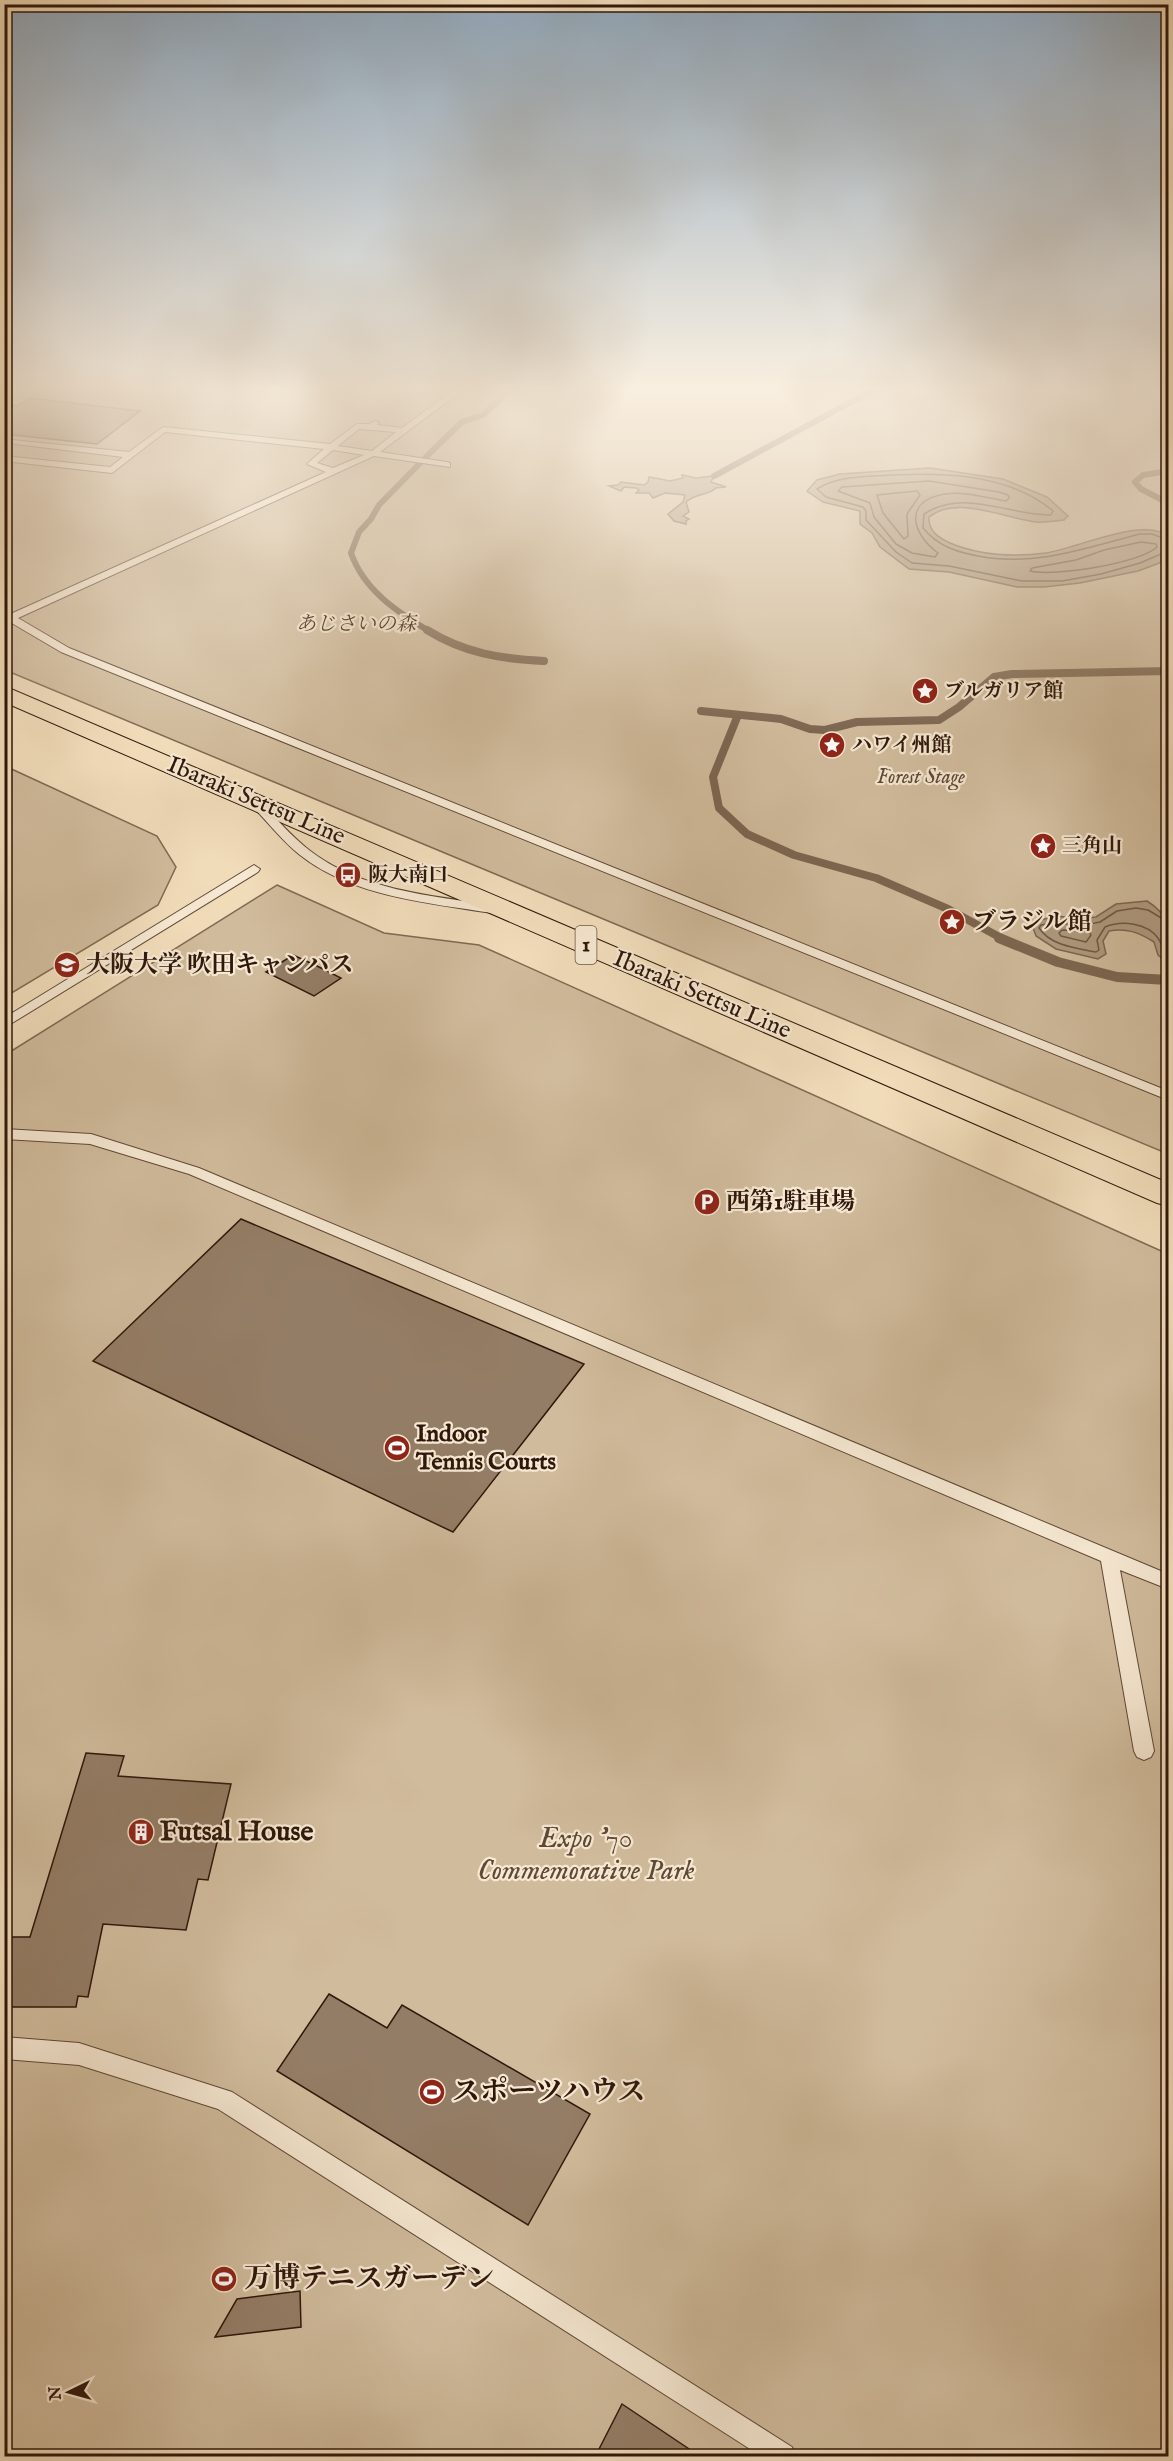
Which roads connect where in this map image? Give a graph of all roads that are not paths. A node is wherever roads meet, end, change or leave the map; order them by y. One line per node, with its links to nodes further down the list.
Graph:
1 (265, 504): 2 (lane)
2 (8, 619): 6 (lane)
3 (4, 693): 8 (main road, Ibaraki Settsu Line / 1)
4 (254, 869): 5 (lane)
5 (4, 1024)
6 (1168, 1096)
7 (4, 1134): 9 (lane)
8 (1168, 1195)
9 (1109, 1557): 10 (lane); 11 (lane)
10 (1168, 1582)
11 (1144, 1751)
12 (4, 2048): 13 (lane)
13 (783, 2457)

